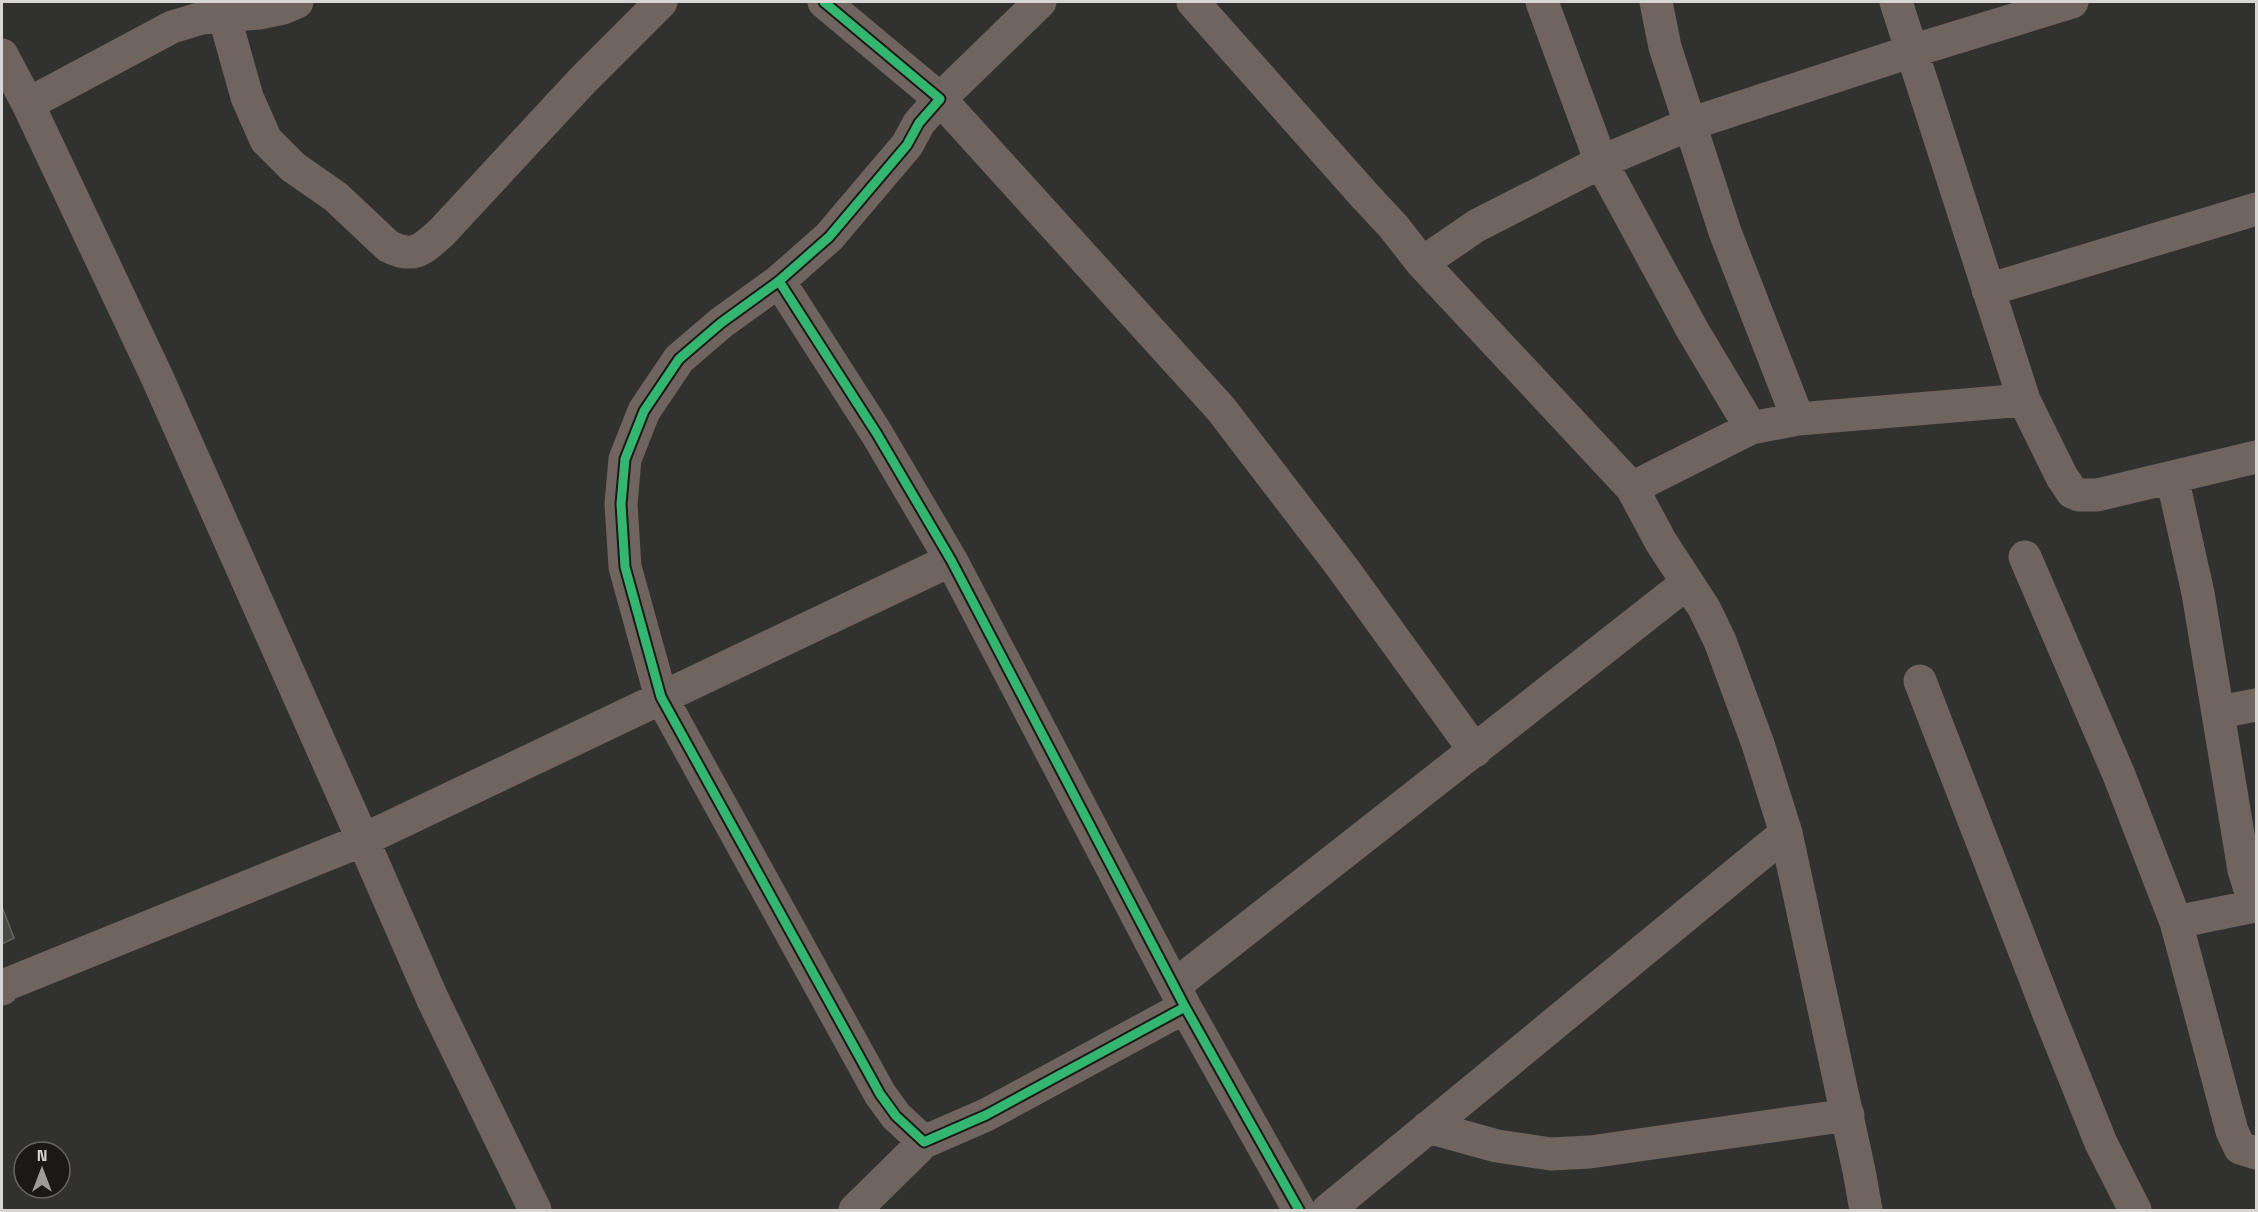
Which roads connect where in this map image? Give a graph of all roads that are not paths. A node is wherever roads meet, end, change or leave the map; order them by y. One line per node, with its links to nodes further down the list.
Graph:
1 (297, 2): 10 (street)
2 (661, 2): 10 (street)
3 (824, 2): 13 (street)
4 (1040, 2): 13 (street)
5 (1193, 2): 18 (street)
6 (1542, 2): 16 (street)
7 (1656, 2): 15 (street)
8 (1896, 2): 11 (street)
9 (2072, 2): 11 (street)
10 (224, 15): 14 (street)
11 (1912, 51): 15 (street); 20 (street)
12 (2, 55): 14 (street)
13 (939, 99): 19 (street); 34 (street)
14 (28, 104): 36 (street)
15 (1690, 124): 16 (street); 22 (street)
16 (1601, 162): 18 (street); 23 (street)
17 (2256, 209): 20 (street)
18 (1422, 263): 26 (street)
19 (779, 281): 28 (street); 31 (street)
20 (1988, 290): 21 (street)
21 (2024, 400): 22 (street); 25 (street)
22 (1798, 419): 23 (street)
23 (1751, 428): 26 (street)
24 (2256, 457): 25 (street)
25 (2172, 477): 33 (street)
26 (1632, 488): 29 (street)
27 (2025, 557): 38 (street)
28 (951, 560): 31 (street); 40 (street)
29 (1687, 583): 34 (street); 35 (street)
30 (1920, 681): 50 (street)
31 (662, 698): 36 (street); 43 (street)
32 (2256, 705): 33 (street)
33 (2219, 712): 37 (street)
34 (1475, 751): 40 (street)
35 (1786, 833): 41 (street); 42 (street)
36 (363, 840): 39 (street); 45 (street)
37 (2255, 906): 38 (street)
38 (2176, 922): 44 (street)
39 (2, 989)
40 (1180, 997): 43 (street); 47 (street)
41 (1848, 1115): 42 (street); 49 (street)
42 (1428, 1127): 48 (street)
43 (924, 1142): 46 (street)
44 (2256, 1153)
45 (535, 1210)
46 (855, 1210)
47 (1299, 1210)
48 (1328, 1210)
49 (1866, 1210)
50 (2135, 1210)

